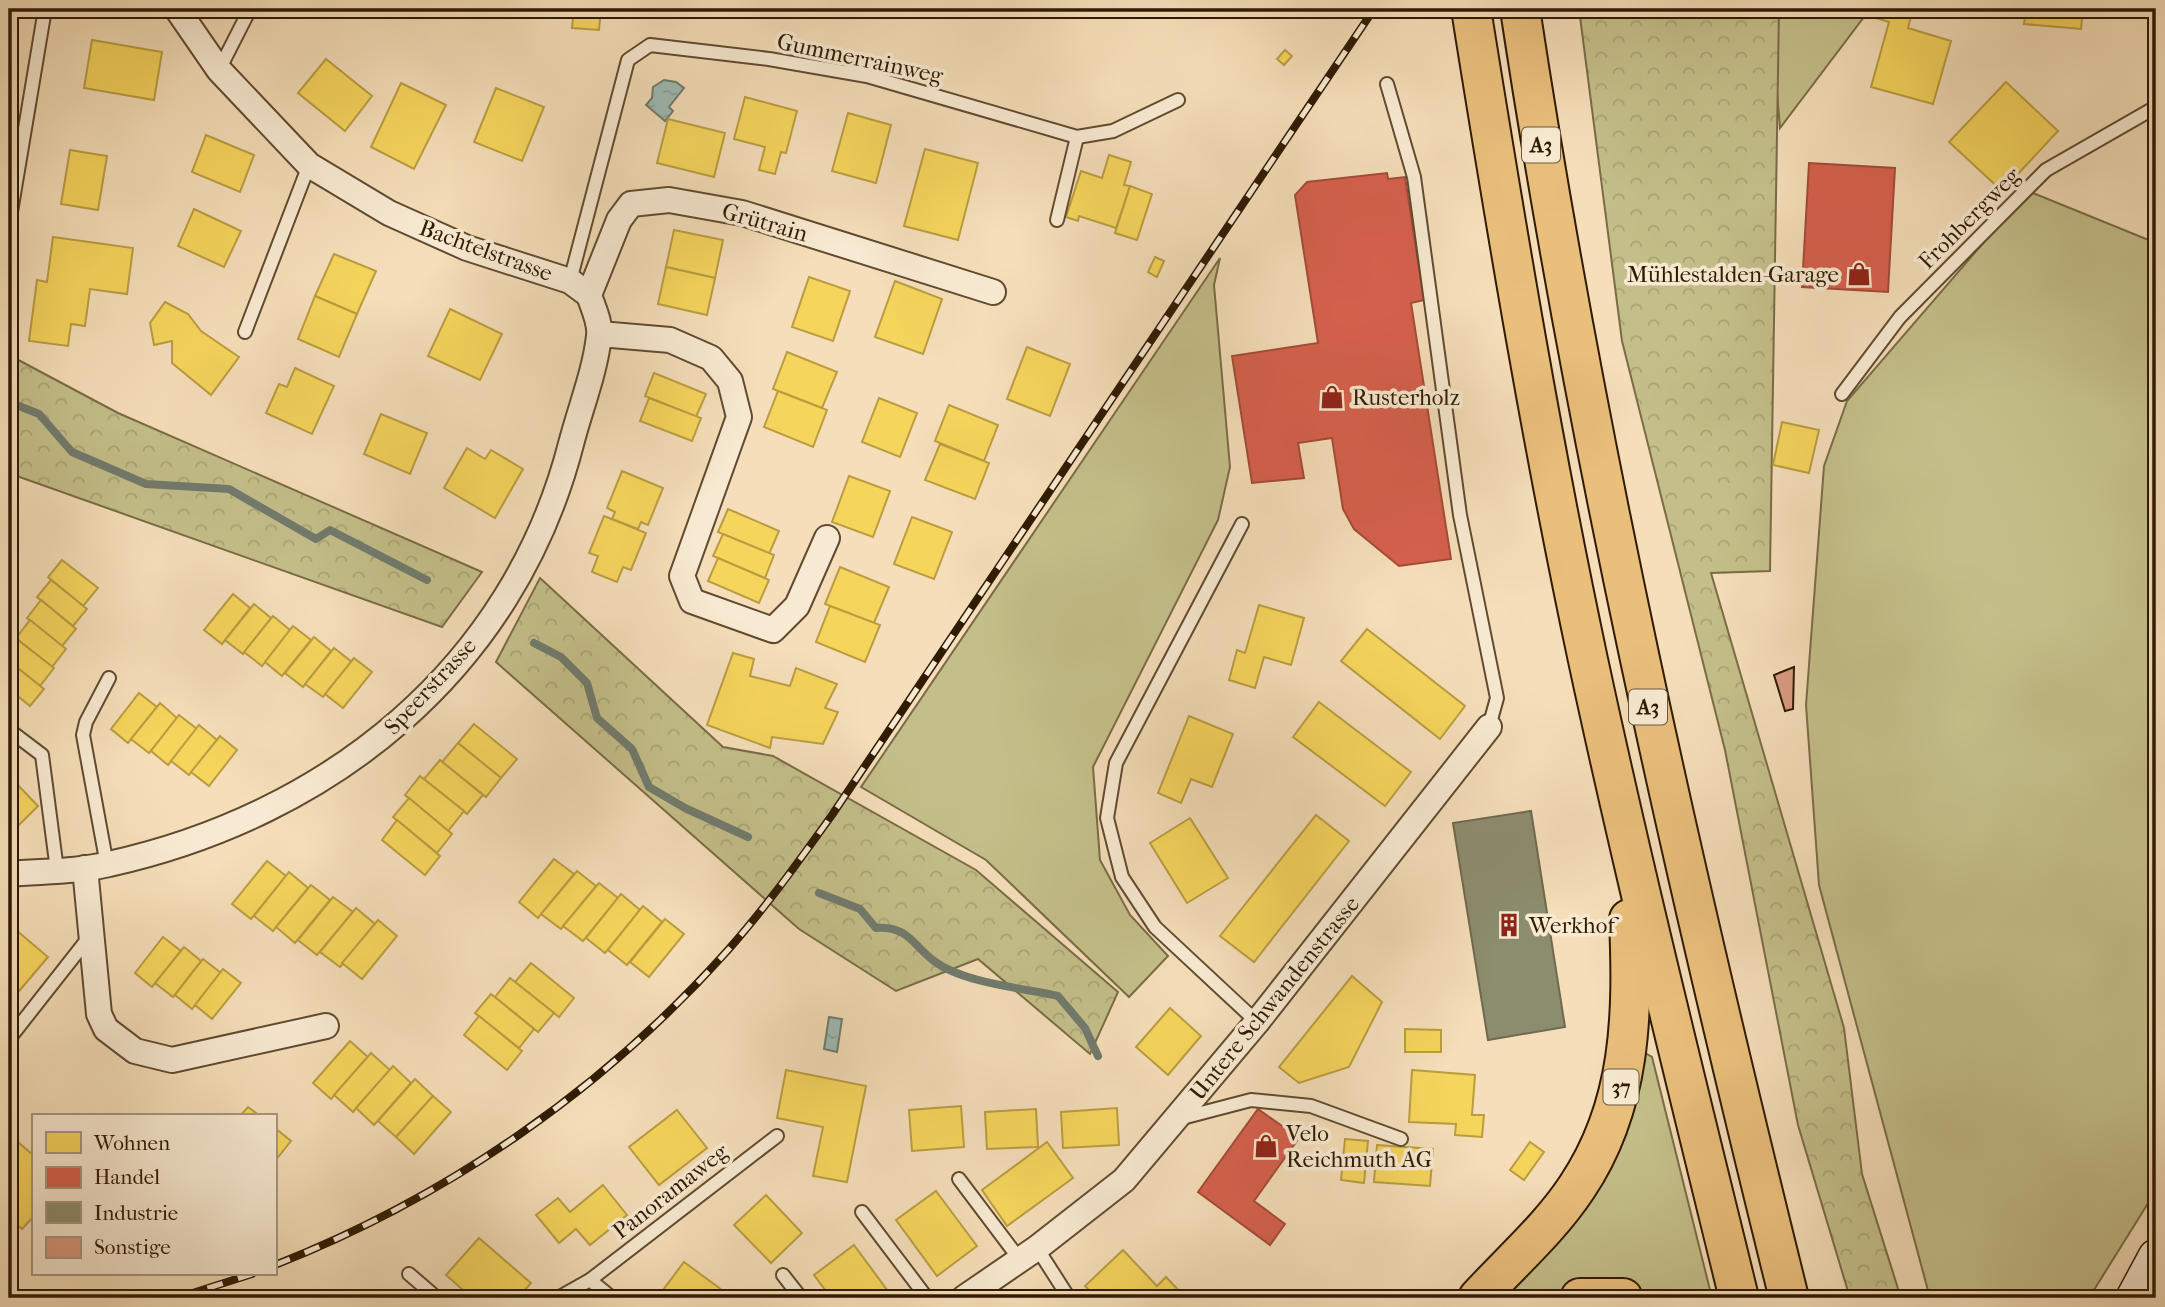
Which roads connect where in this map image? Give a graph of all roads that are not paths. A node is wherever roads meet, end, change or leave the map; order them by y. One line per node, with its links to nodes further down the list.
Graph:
1 (46, 9): 13 (lane)
2 (177, 9): 6 (street, Bachtelstrasse)
3 (250, 9): 6 (lane)
4 (1471, 9): 24 (highway, A3)
5 (1520, 9): 33 (highway, A3)
6 (219, 70): 11 (street, Bachtelstrasse)
7 (1387, 84): 22 (lane)
8 (1178, 100): 10 (lane, Gummerrainweg)
9 (2156, 107): 18 (lane, Frohbergweg)
10 (1077, 137): 12 (lane); 14 (lane, Gummerrainweg)
11 (309, 164): 14 (street, Bachtelstrasse); 16 (lane)
12 (1057, 220)
13 (9, 224)
14 (580, 288): 15 (street, Grütrain); 17 (street)
15 (993, 292)
16 (245, 332)
17 (600, 334): 20 (street); 25 (street, Speerstrasse)
18 (1842, 394)
19 (1242, 524): 29 (lane)
20 (827, 538)
21 (109, 678): 25 (lane)
22 (1489, 727): 29 (street, Untere Schwandenstrasse)
23 (9, 730): 26 (lane)
24 (1625, 830): 50 (highway, 37); 53 (highway, A3)
25 (96, 867): 26 (street, Speerstrasse); 28 (street)
26 (57, 870): 27 (street, Speerstrasse)
27 (9, 874)
28 (90, 936): 30 (street); 31 (lane)
29 (1257, 1022): 32 (street, Untere Schwandenstrasse)
30 (326, 1026)
31 (9, 1039)
32 (1178, 1119): 35 (lane); 38 (street, Untere Schwandenstrasse)
33 (1747, 1130): 54 (highway, A3); 55 (highway)
34 (777, 1136): 42 (lane, Panoramaweg)
35 (1401, 1139)
36 (959, 1180): 38 (lane)
37 (863, 1212): 47 (lane)
38 (1028, 1254): 48 (street, Untere Schwandenstrasse); 49 (lane)
39 (2156, 1257): 56 (main road)
40 (409, 1274): 43 (lane)
41 (783, 1275): 46 (lane)
42 (590, 1280): 44 (lane, Panoramaweg); 45 (lane)
43 (437, 1298)
44 (558, 1298)
45 (612, 1298)
46 (800, 1298)
47 (927, 1298)
48 (964, 1298)
49 (1069, 1298)
50 (1478, 1298)
51 (1580, 1298): 52 (highway)
52 (1623, 1298)
53 (1739, 1298)
54 (1789, 1298)
55 (1809, 1298)
56 (2134, 1298)

